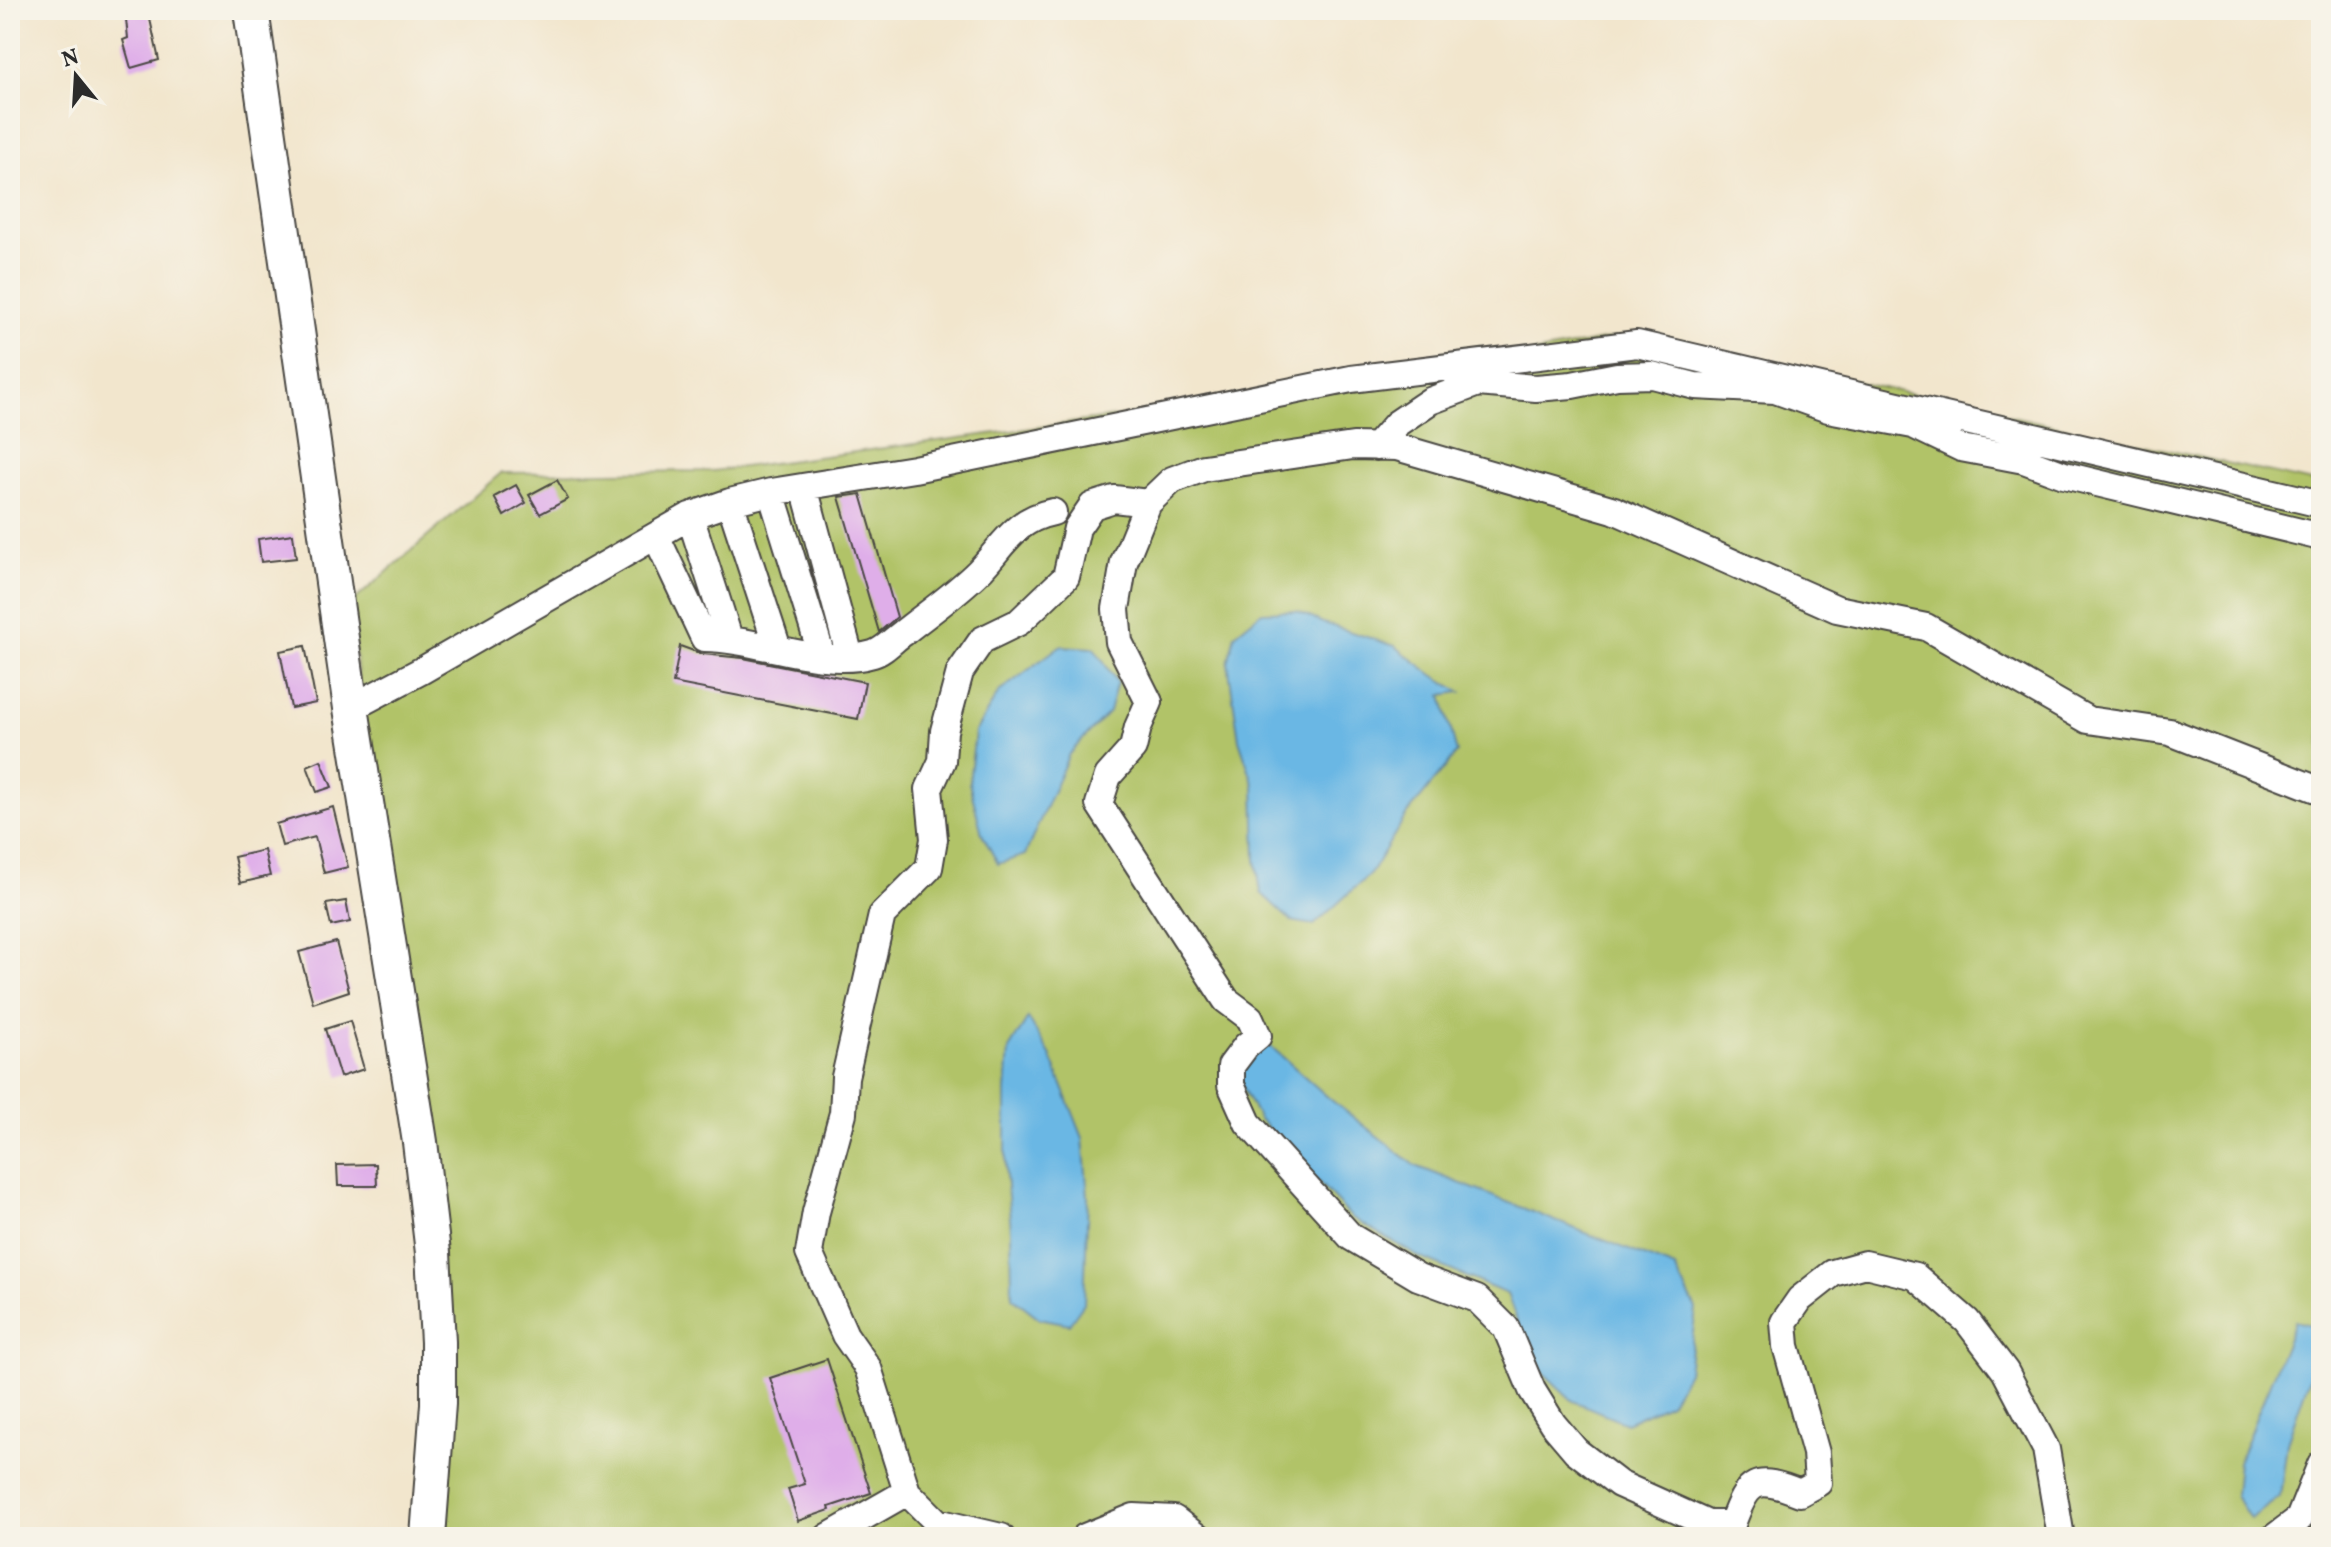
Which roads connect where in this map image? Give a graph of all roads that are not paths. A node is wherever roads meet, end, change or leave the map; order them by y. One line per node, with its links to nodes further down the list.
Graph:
1 (251, 10): 16 (main road)
2 (1376, 447): 6 (street); 11 (street); 17 (street)
3 (804, 487): 4 (street); 7 (street); 15 (street)
4 (771, 492): 5 (street); 14 (street)
5 (730, 502): 8 (street); 13 (street)
6 (1148, 503): 9 (street); 25 (street)
7 (2321, 504)
8 (690, 516): 10 (street); 12 (street)
9 (1084, 517): 15 (street); 19 (street)
10 (656, 536): 12 (street); 16 (street)
11 (2321, 537)
12 (729, 638): 13 (street)
13 (778, 649): 14 (street)
14 (822, 656): 15 (street)
15 (850, 657)
16 (351, 708): 20 (main road)
17 (2321, 791)
18 (2321, 1464): 26 (street)
19 (907, 1492): 21 (street); 22 (street)
20 (428, 1537)
21 (828, 1537)
22 (1001, 1537)
23 (1085, 1537): 24 (street)
24 (1197, 1537)
25 (2061, 1537)
26 (2275, 1537)

